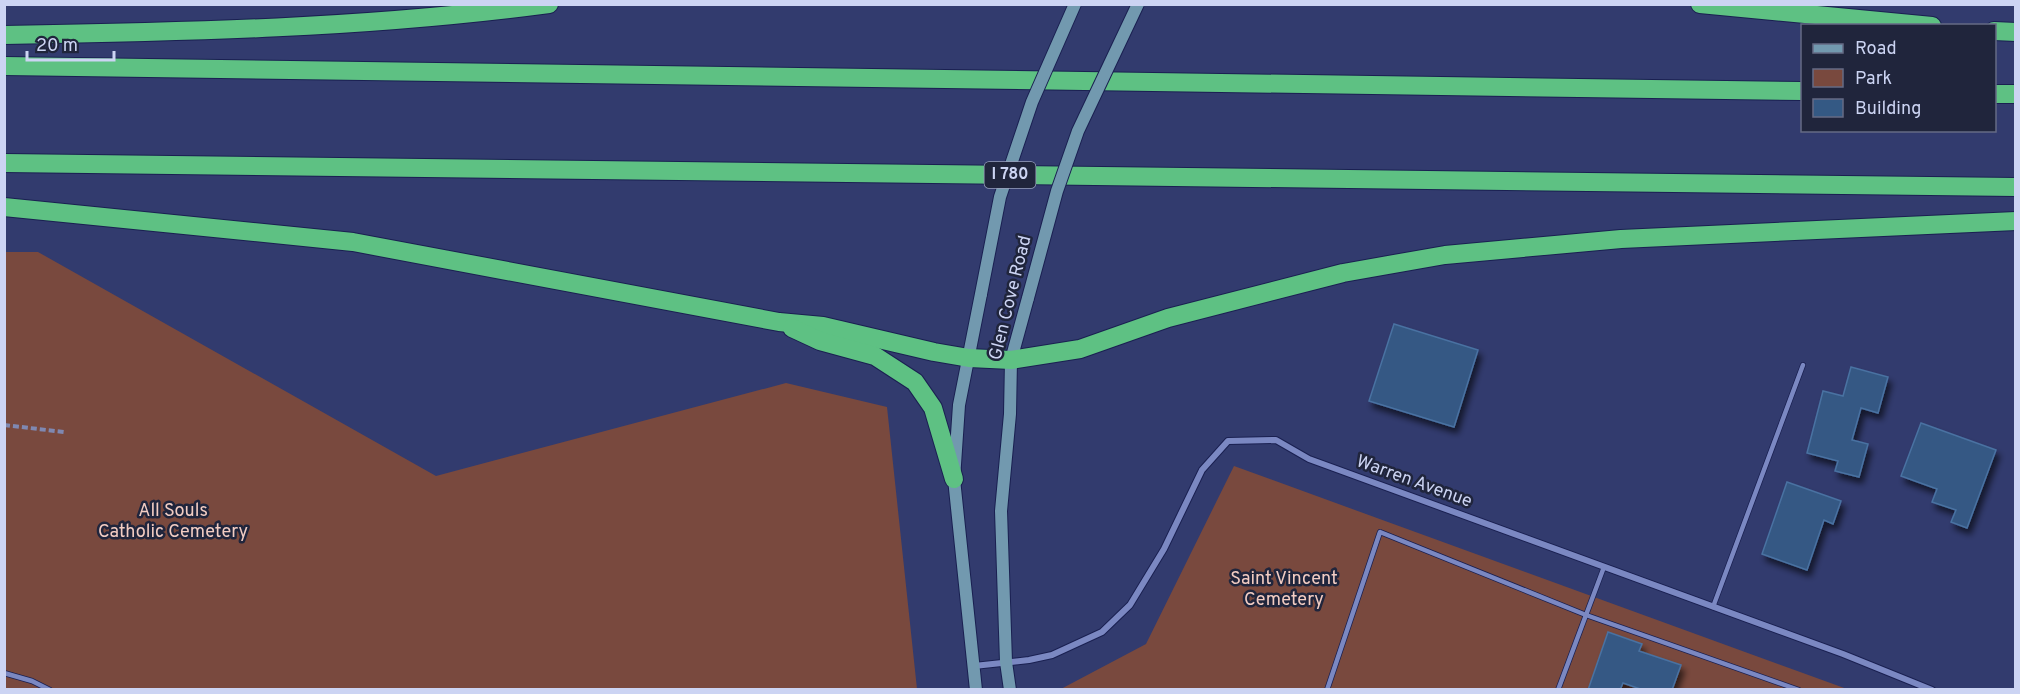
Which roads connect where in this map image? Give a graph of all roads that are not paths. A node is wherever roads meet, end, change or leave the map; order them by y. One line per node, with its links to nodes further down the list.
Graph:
1 (549, 4): 8 (highway)
2 (1075, 4): 18 (main road, Glen Cove Road, bridge)
3 (1138, 4): 19 (main road, Glen Cove Road, bridge)
4 (1700, 4): 5 (highway)
5 (1911, 24)
6 (1996, 31): 7 (highway)
7 (2016, 32)
8 (4, 35)
9 (4, 66): 10 (highway)
10 (1801, 91)
11 (1996, 94): 12 (highway)
12 (2016, 94)
13 (4, 163): 14 (highway, I 780)
14 (2016, 187)
15 (4, 207): 17 (highway)
16 (2016, 221): 19 (highway)
17 (779, 322): 18 (highway); 21 (highway)
18 (969, 358): 19 (highway); 21 (main road, Glen Cove Road)
19 (1011, 360): 25 (main road, Glen Cove Road)
20 (1803, 365): 23 (lane)
21 (954, 479): 26 (main road, Glen Cove Road)
22 (1604, 567): 23 (street, Warren Avenue); 24 (lane); 25 (street, Warren Avenue)
23 (1713, 607): 34 (street, Warren Avenue)
24 (1586, 615): 31 (lane); 32 (lane); 33 (lane)
25 (1006, 662): 26 (street, Warren Avenue); 30 (main road, Glen Cove Road)
26 (974, 666): 29 (main road, Glen Cove Road)
27 (4, 674): 28 (lane)
28 (50, 690)
29 (976, 690)
30 (1010, 690)
31 (1327, 690)
32 (1558, 690)
33 (1799, 690)
34 (1932, 690)

